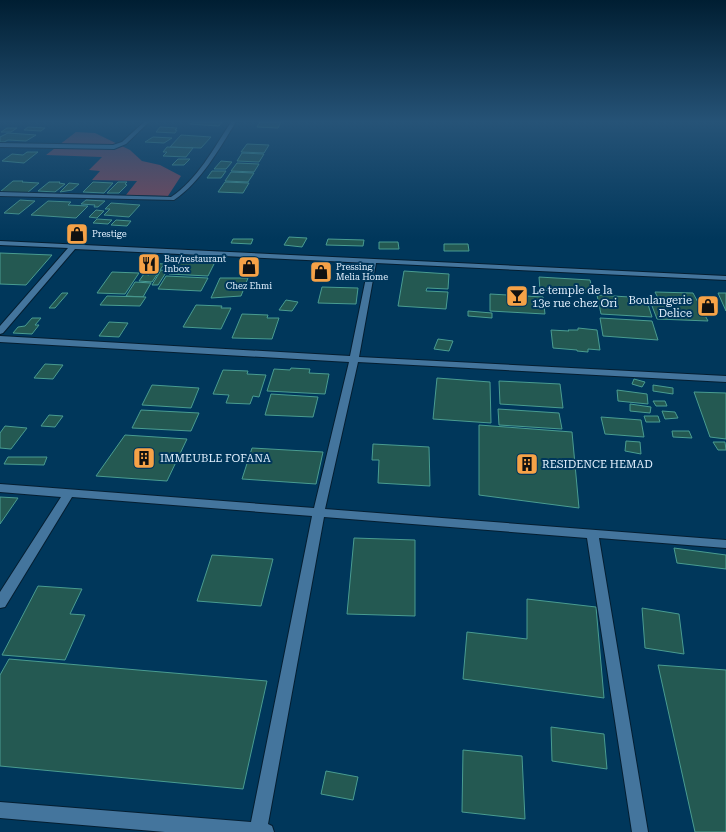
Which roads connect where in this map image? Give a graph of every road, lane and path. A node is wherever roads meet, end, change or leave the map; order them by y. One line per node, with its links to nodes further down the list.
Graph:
1 (206, 161): 2 (street)
2 (0, 194)
3 (0, 243): 4 (street)
4 (74, 246): 5 (street); 7 (street)
5 (373, 261): 6 (street); 9 (street)
6 (726, 278)
7 (0, 331)
8 (0, 339): 9 (street)
9 (354, 359): 10 (street); 13 (street)
10 (726, 379)
11 (0, 488): 12 (street)
12 (69, 493): 13 (street); 16 (street)
13 (319, 512): 14 (street); 18 (street)
14 (592, 534): 15 (street); 19 (street)
15 (726, 544)
16 (0, 602)
17 (0, 810): 18 (street)
18 (260, 832)
19 (640, 832)

